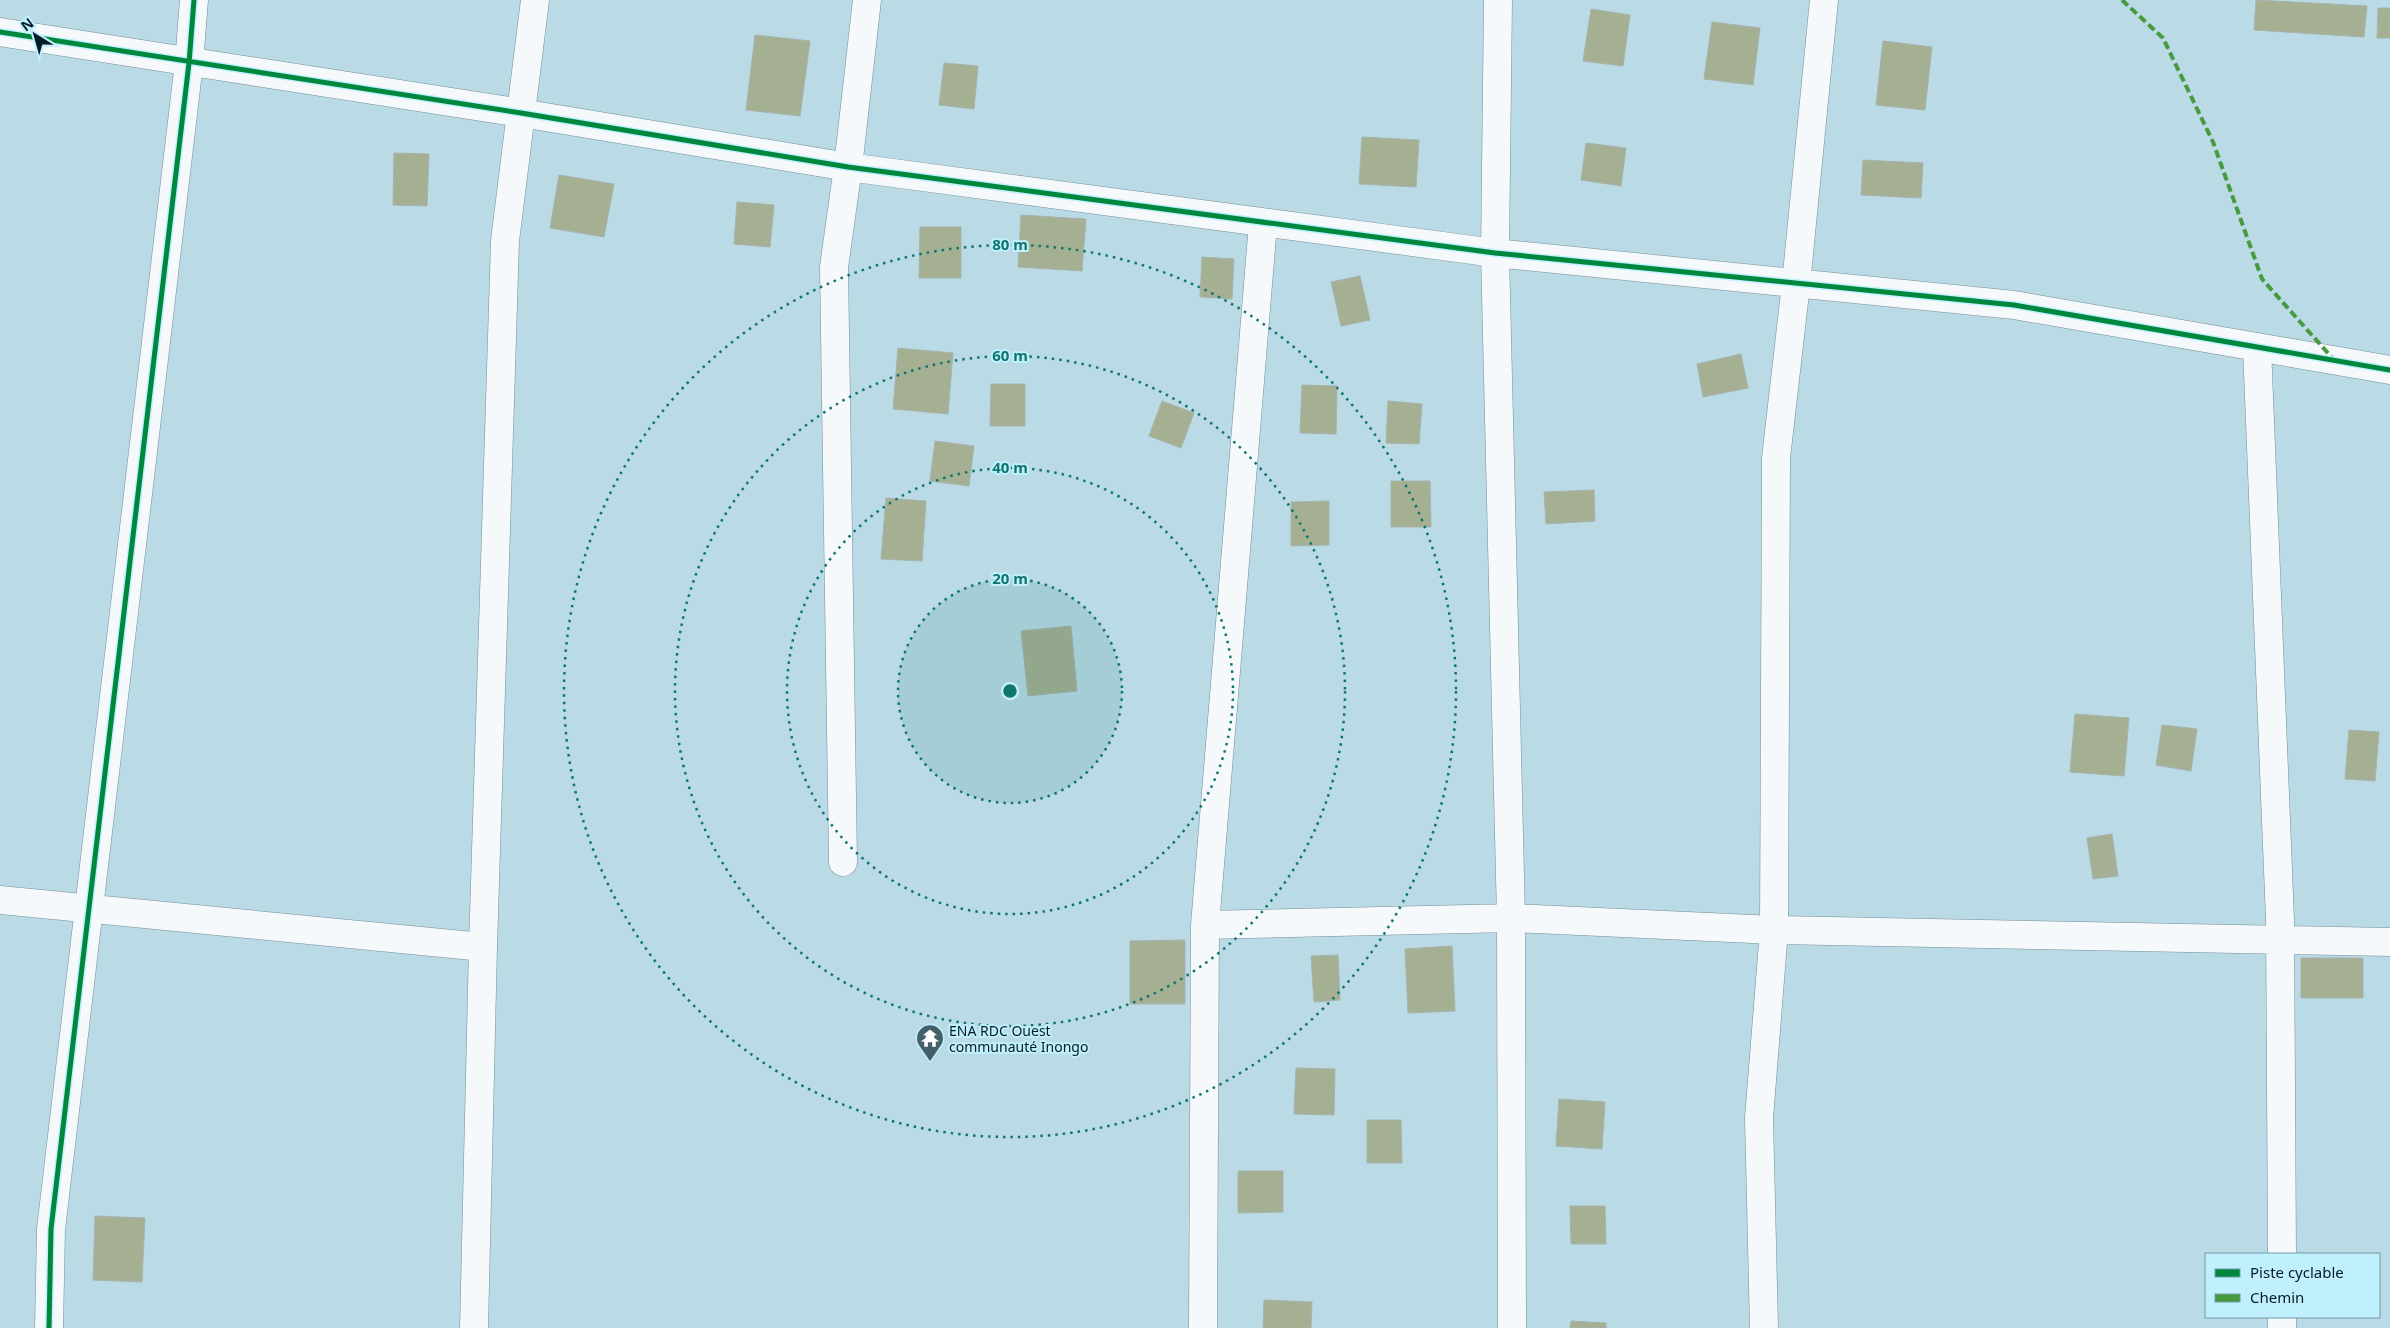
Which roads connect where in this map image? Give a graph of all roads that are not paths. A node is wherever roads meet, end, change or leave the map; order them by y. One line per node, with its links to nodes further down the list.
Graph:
1 (194, 0): 7 (street)
2 (534, 0): 8 (street)
3 (868, 0): 9 (street)
4 (1498, 0): 11 (street)
5 (1824, 0): 12 (street)
6 (0, 32): 7 (street)
7 (189, 62): 8 (street); 17 (street)
8 (521, 113): 9 (street); 23 (street)
9 (848, 167): 10 (street); 15 (street)
10 (1263, 224): 11 (street); 19 (street)
11 (1495, 254): 12 (street); 18 (street)
12 (1796, 284): 13 (street); 20 (street)
13 (2256, 347): 14 (street); 21 (street)
14 (2390, 370)
15 (843, 862)
16 (0, 900): 17 (street)
17 (89, 908): 23 (street); 25 (street)
18 (1511, 918): 19 (street); 20 (street); 28 (street)
19 (1205, 925): 27 (street)
20 (1774, 930): 21 (street); 29 (street)
21 (2280, 939): 22 (street); 24 (street)
22 (2390, 942)
23 (483, 947): 26 (street)
24 (2282, 1253)
25 (48, 1328)
26 (474, 1328)
27 (1203, 1328)
28 (1512, 1328)
29 (1764, 1328)

